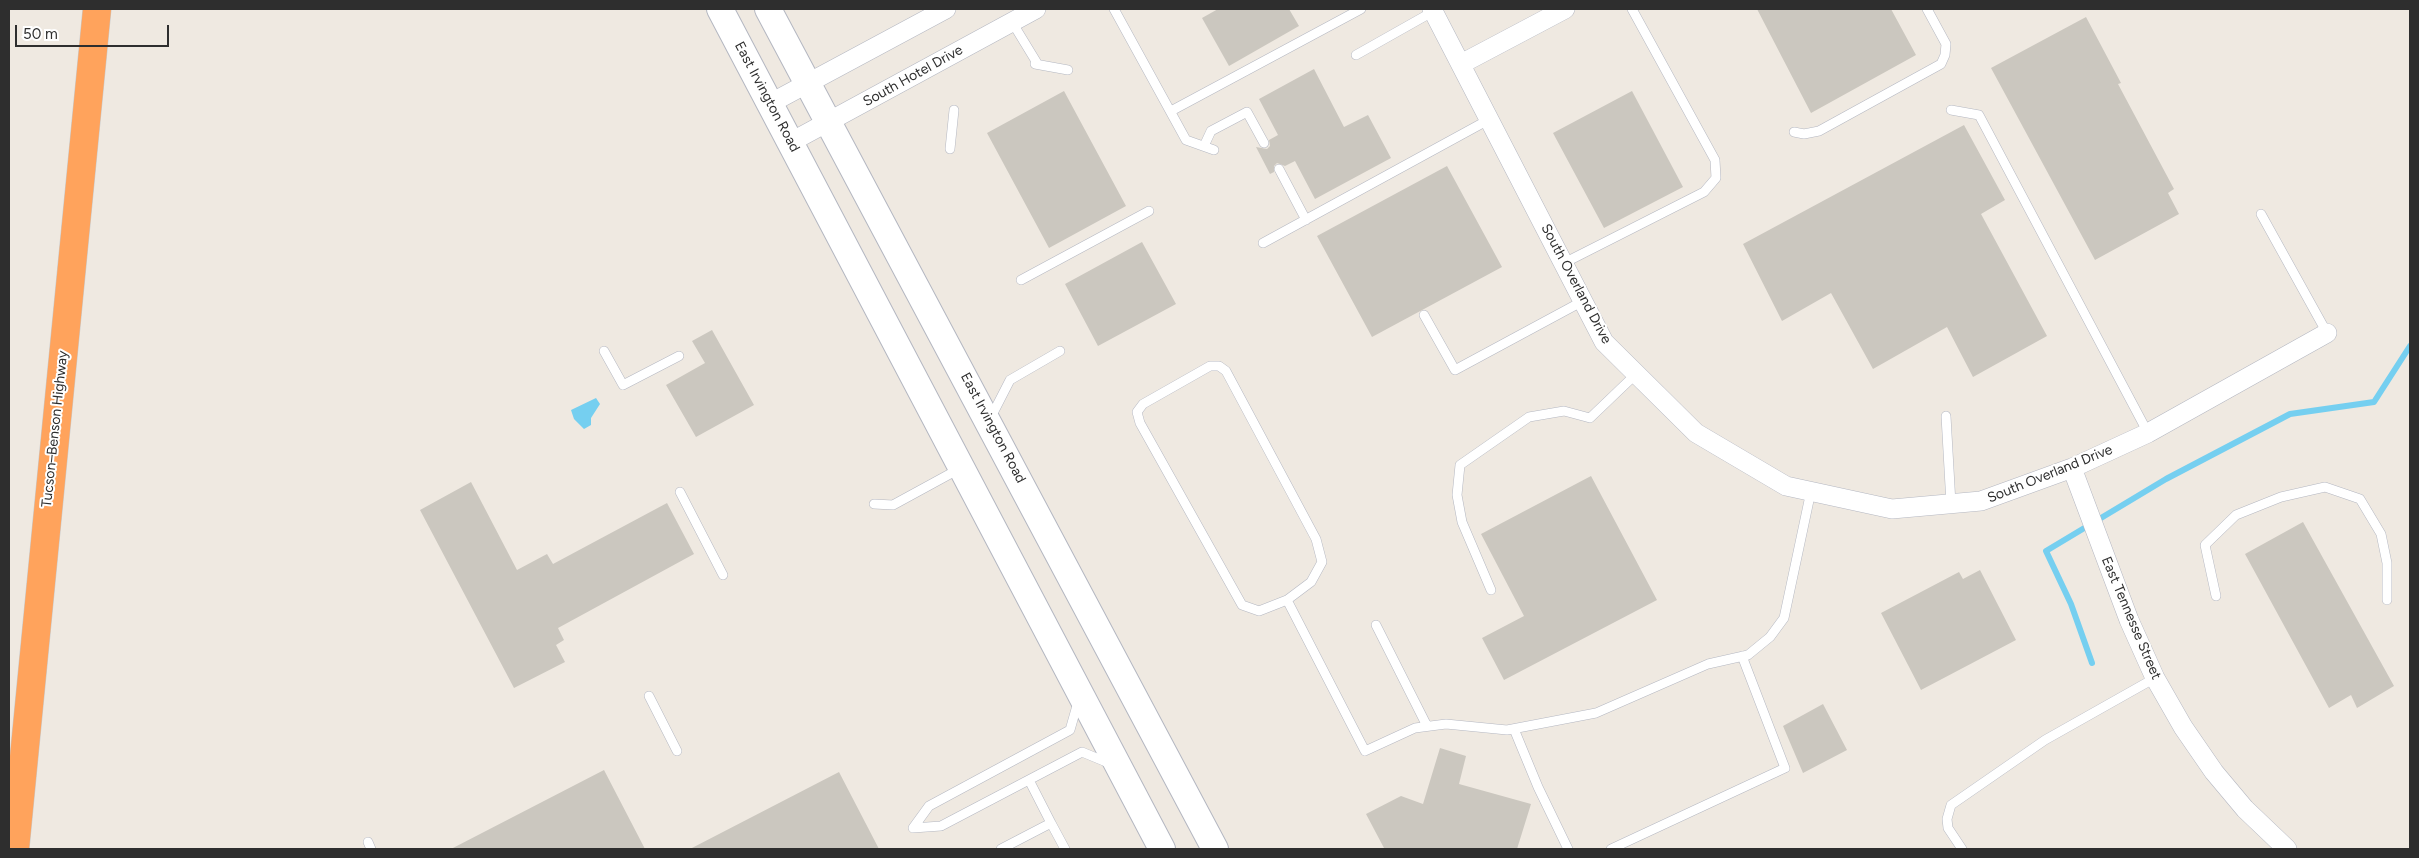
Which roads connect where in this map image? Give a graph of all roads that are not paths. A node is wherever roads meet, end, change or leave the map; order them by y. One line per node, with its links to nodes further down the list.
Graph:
1 (97, 9): 67 (highway, Tucson–Benson Highway)
2 (720, 9): 17 (main road, East Irvington Road)
3 (768, 9): 16 (main road, East Irvington Road)
4 (946, 9): 16 (street)
5 (1036, 9): 12 (street, South Hotel Drive)
6 (1114, 9): 20 (lane)
7 (1361, 9): 20 (lane)
8 (1565, 9): 14 (street)
9 (1632, 9): 34 (lane)
10 (1927, 9): 23 (lane)
11 (1433, 10): 13 (lane); 14 (street, South Overland Drive)
12 (1012, 22): 15 (lane); 22 (street, South Hotel Drive)
13 (1356, 55)
14 (1462, 64): 21 (street, South Overland Drive)
15 (1068, 70)
16 (808, 84): 17 (street); 22 (main road, East Irvington Road)
17 (771, 103): 24 (main road, East Irvington Road)
18 (954, 110): 27 (lane)
19 (1951, 110): 45 (lane)
20 (1171, 111): 26 (lane)
21 (1490, 119): 32 (lane); 34 (street, South Overland Drive)
22 (828, 122): 24 (street, South Hotel Drive); 44 (main road, East Irvington Road)
23 (1794, 132)
24 (791, 142): 46 (main road, East Irvington Road)
25 (1264, 142): 26 (lane)
26 (1204, 146): 28 (lane)
27 (950, 149)
28 (1214, 150)
29 (1279, 170): 32 (lane)
30 (1149, 211): 35 (lane)
31 (2261, 214): 38 (lane)
32 (1306, 220): 33 (lane)
33 (1263, 243)
34 (1564, 263): 36 (street, South Overland Drive)
35 (1022, 280)
36 (1583, 300): 37 (lane); 42 (street, South Overland Drive)
37 (1424, 315)
38 (2327, 333): 45 (street, South Overland Drive)
39 (604, 351): 41 (lane)
40 (1060, 351): 44 (lane)
41 (679, 356)
42 (1636, 374): 49 (street, South Overland Drive); 53 (lane)
43 (1946, 416): 51 (lane)
44 (989, 421): 75 (main road, East Irvington Road)
45 (2148, 433): 47 (street, South Overland Drive)
46 (961, 467): 50 (lane); 60 (main road, East Irvington Road)
47 (2072, 468): 51 (street, South Overland Drive); 59 (street, East Tennesse Street)
48 (680, 492): 52 (lane)
49 (1812, 492): 51 (street, South Overland Drive); 58 (lane)
50 (874, 504)
51 (1951, 504)
52 (723, 574)
53 (1490, 590)
54 (2216, 596): 56 (lane)
55 (1286, 600): 55 (lane); 62 (lane)
56 (2387, 600)
57 (1376, 625): 62 (lane)
58 (1742, 656): 63 (lane); 77 (lane)
59 (2155, 678): 69 (lane); 78 (street, East Tennesse Street)
60 (1080, 695): 65 (main road, East Irvington Road); 66 (lane)
61 (648, 696): 64 (lane)
62 (1428, 726): 63 (lane)
63 (1514, 729): 76 (lane)
64 (677, 751)
65 (1118, 767): 66 (lane); 74 (main road, East Irvington Road)
66 (1028, 780): 68 (lane)
67 (17, 821): 70 (highway, Tucson–Benson Highway); 71 (highway)
68 (1051, 822): 72 (lane); 73 (lane)
69 (1958, 848)
70 (15, 849)
71 (22, 849)
72 (1001, 849)
73 (1065, 849)
74 (1162, 849)
75 (1215, 849)
76 (1568, 849)
77 (1611, 849)
78 (2287, 849)

